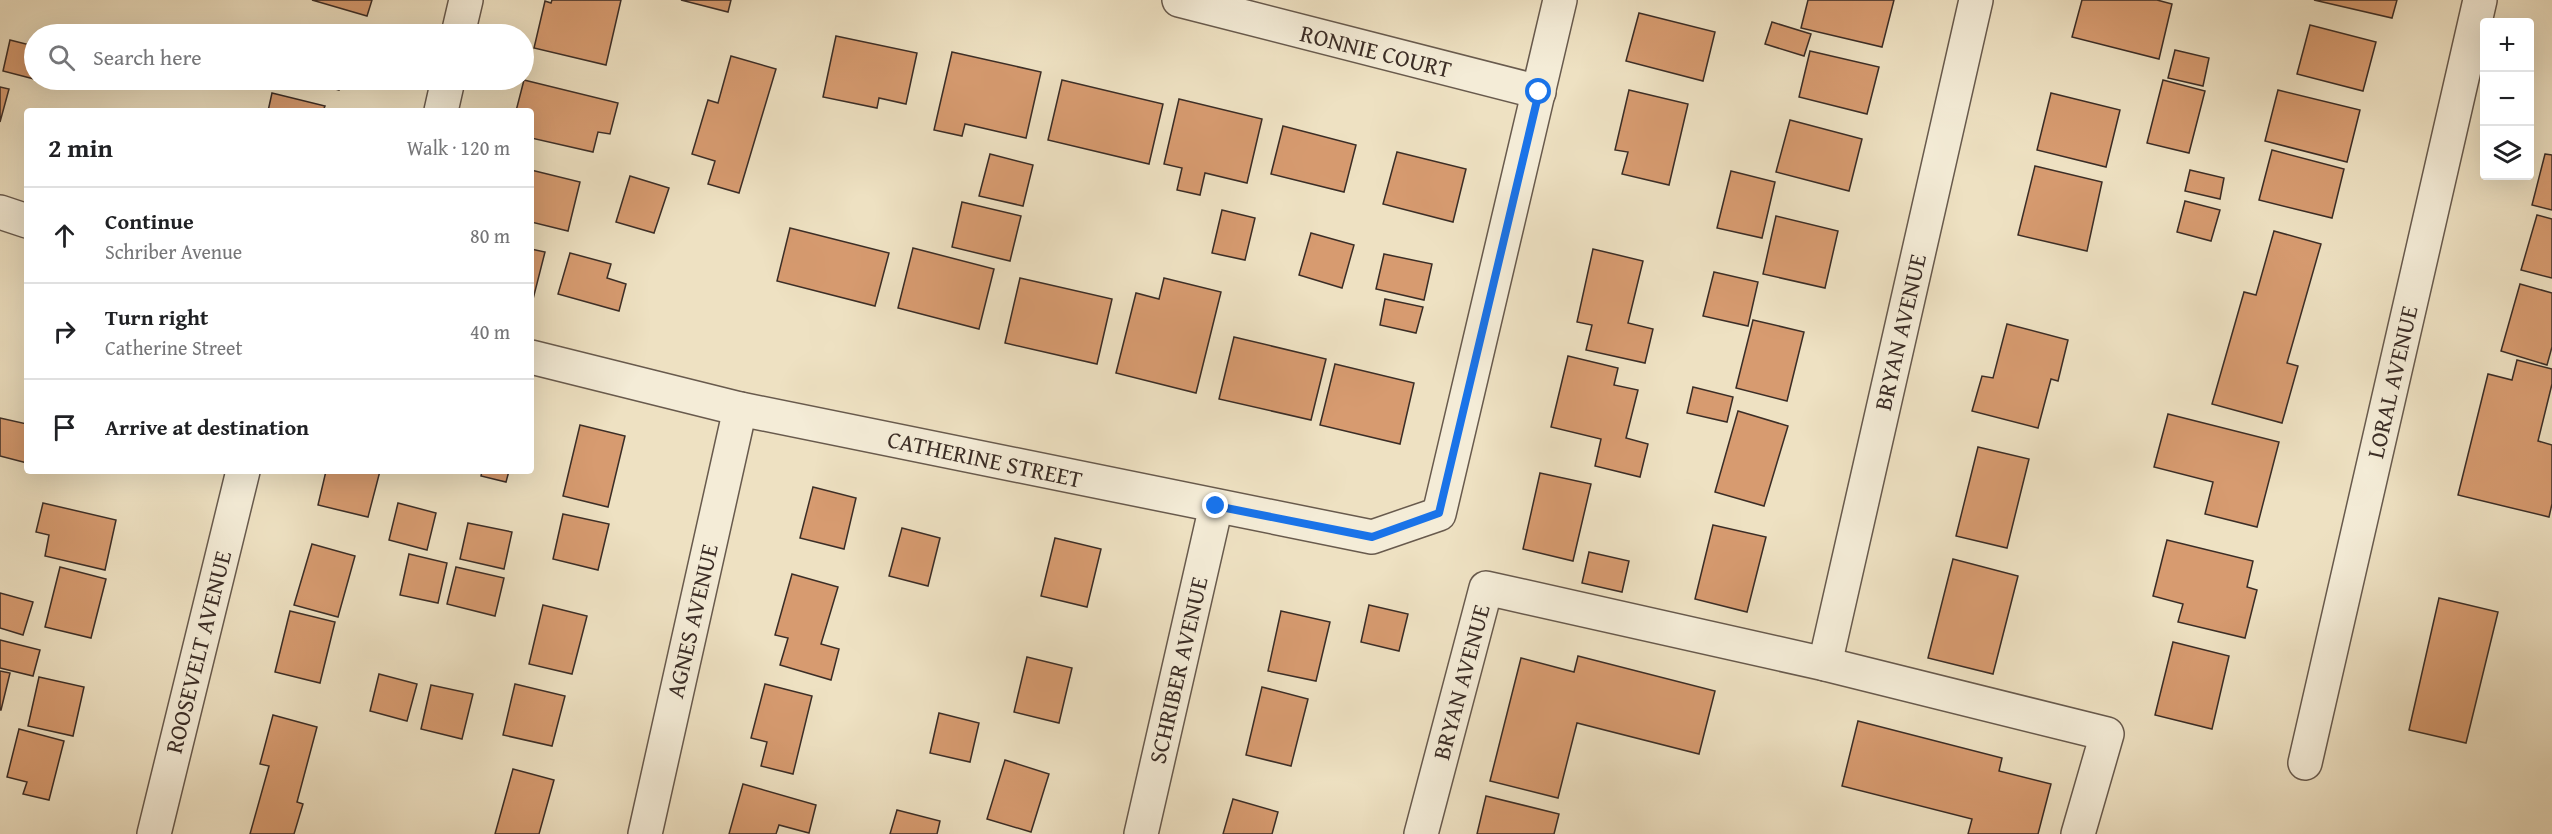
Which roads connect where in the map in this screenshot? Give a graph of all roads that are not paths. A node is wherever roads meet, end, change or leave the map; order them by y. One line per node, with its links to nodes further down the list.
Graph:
1 (466, 0): 6 (street)
2 (1179, 0): 8 (street, RONNIE COURT)
3 (1560, 0): 8 (street)
4 (1976, 0): 16 (street, BRYAN AVENUE)
5 (2480, 0): 17 (street, LORAL AVENUE)
6 (460, 24)
7 (446, 90): 9 (street)
8 (1539, 92): 15 (street, CATHERINE STREET)
9 (442, 108)
10 (0, 212): 11 (street)
11 (24, 219)
12 (534, 358): 13 (street, CATHERINE STREET)
13 (740, 409): 15 (street, CATHERINE STREET); 19 (street, AGNES AVENUE)
14 (242, 474): 18 (street, ROOSEVELT AVENUE)
15 (1216, 506): 20 (street, SCHRIBER AVENUE)
16 (1825, 664): 21 (street, BRYAN AVENUE); 22 (street, BRYAN AVENUE)
17 (2304, 763)
18 (154, 834)
19 (645, 834)
20 (1140, 834)
21 (1421, 834)
22 (2078, 834)

